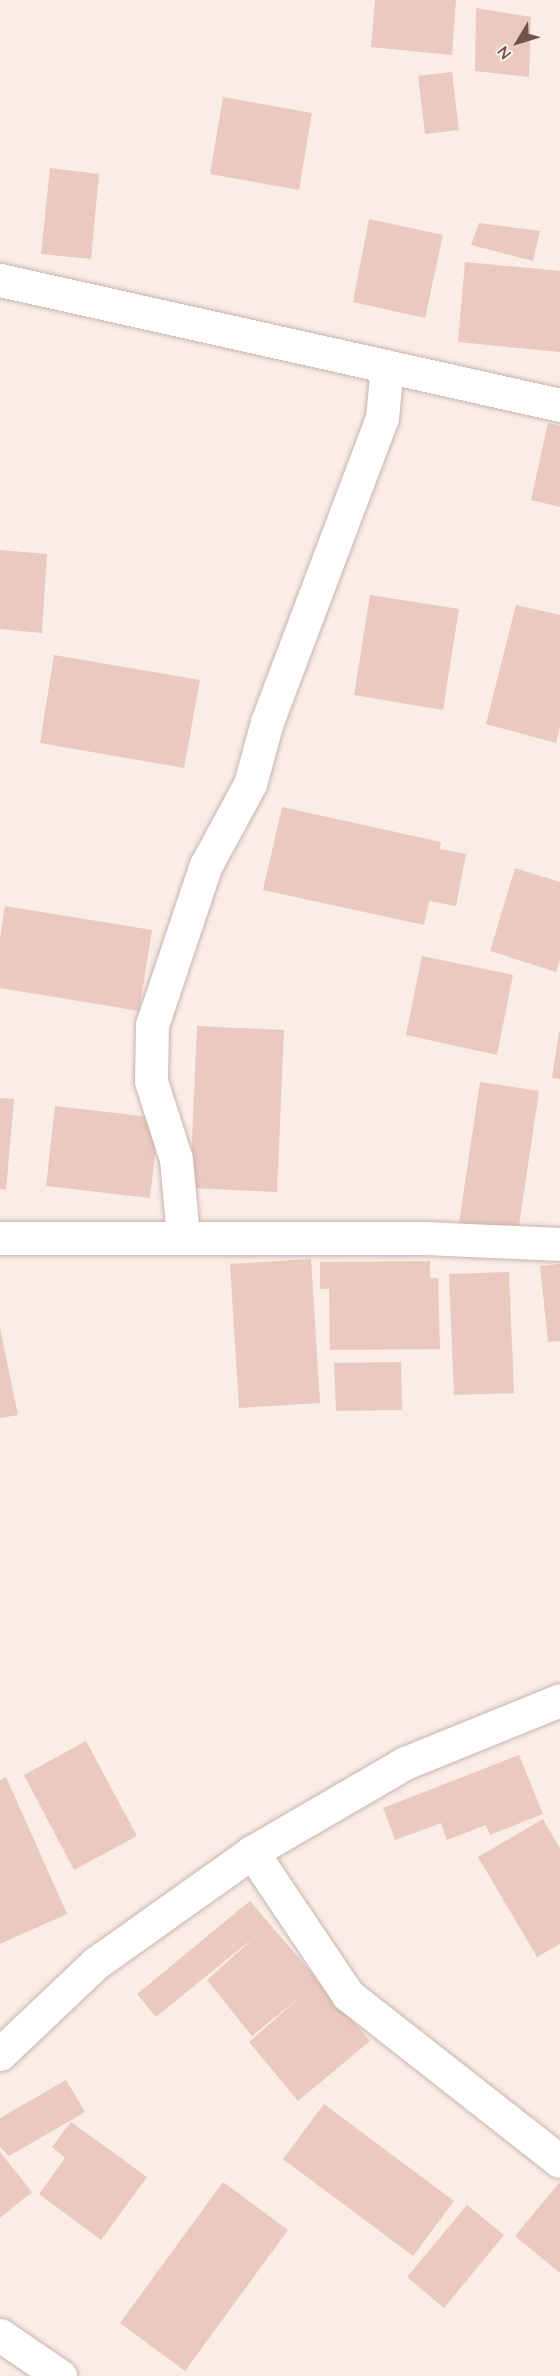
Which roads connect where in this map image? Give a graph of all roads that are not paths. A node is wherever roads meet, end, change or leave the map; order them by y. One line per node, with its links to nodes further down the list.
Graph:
1 (0, 280): 2 (street)
2 (387, 366): 3 (street); 4 (street)
3 (560, 405)
4 (183, 1237): 5 (street); 6 (street)
5 (0, 1239)
6 (560, 1244)
7 (560, 1700): 8 (street)
8 (252, 1852): 9 (street); 10 (street)
9 (0, 2054)
10 (560, 2161)
11 (0, 2335): 12 (street)
12 (60, 2376)

